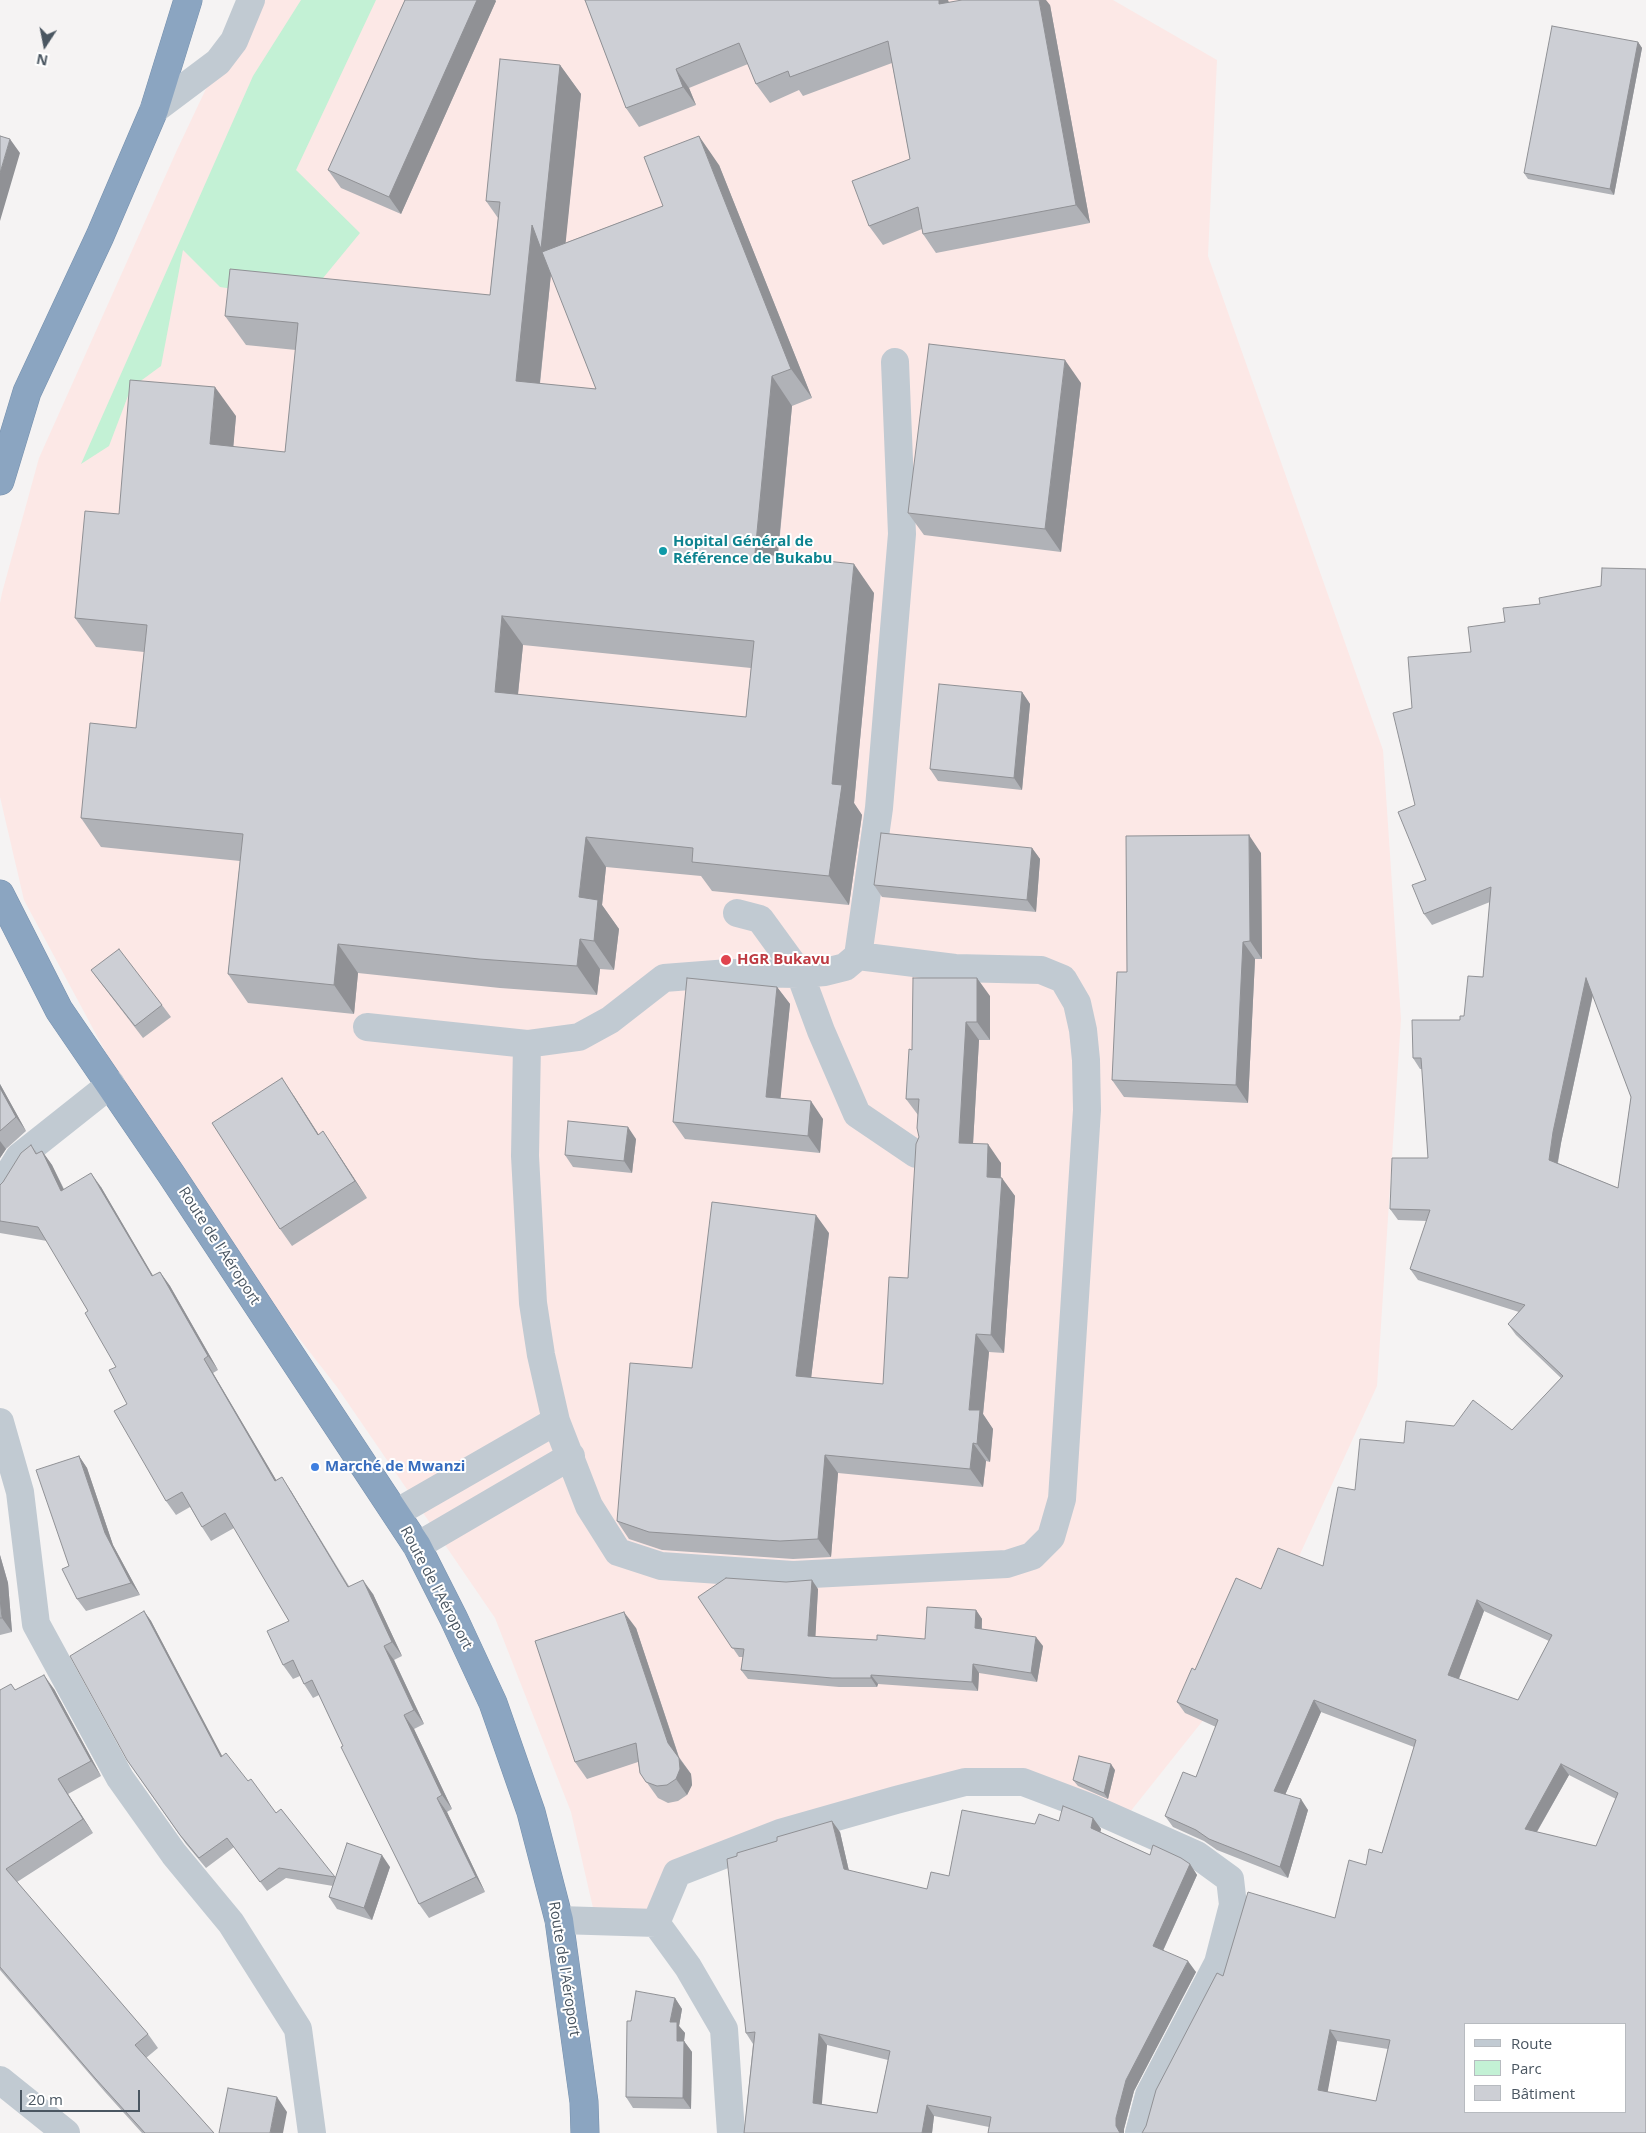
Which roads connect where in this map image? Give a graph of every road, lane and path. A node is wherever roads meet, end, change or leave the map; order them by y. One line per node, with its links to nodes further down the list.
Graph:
1 (188, 0): 3 (highway)
2 (251, 0): 3 (street)
3 (154, 110): 5 (highway)
4 (895, 362): 8 (street)
5 (0, 481)
6 (0, 894): 12 (highway, Route de l'Aéroport)
7 (737, 912): 9 (street)
8 (858, 956): 9 (street); 17 (street)
9 (800, 974): 11 (street); 13 (street)
10 (367, 1027): 11 (street)
11 (527, 1044): 15 (street)
12 (111, 1084): 14 (street); 18 (highway, Route de l'Aéroport)
13 (916, 1154)
14 (0, 1188)
15 (556, 1420): 17 (street); 18 (street)
16 (0, 1422): 24 (street)
17 (572, 1456): 19 (street)
18 (396, 1513): 19 (highway, Route de l'Aéroport)
19 (418, 1546): 20 (highway, Route de l'Aéroport)
20 (559, 1920): 21 (street); 25 (highway, Route de l'Aéroport)
21 (656, 1923): 26 (street); 27 (street)
22 (0, 2080): 23 (street)
23 (66, 2133)
24 (312, 2133)
25 (585, 2133)
26 (731, 2133)
27 (1140, 2133)

